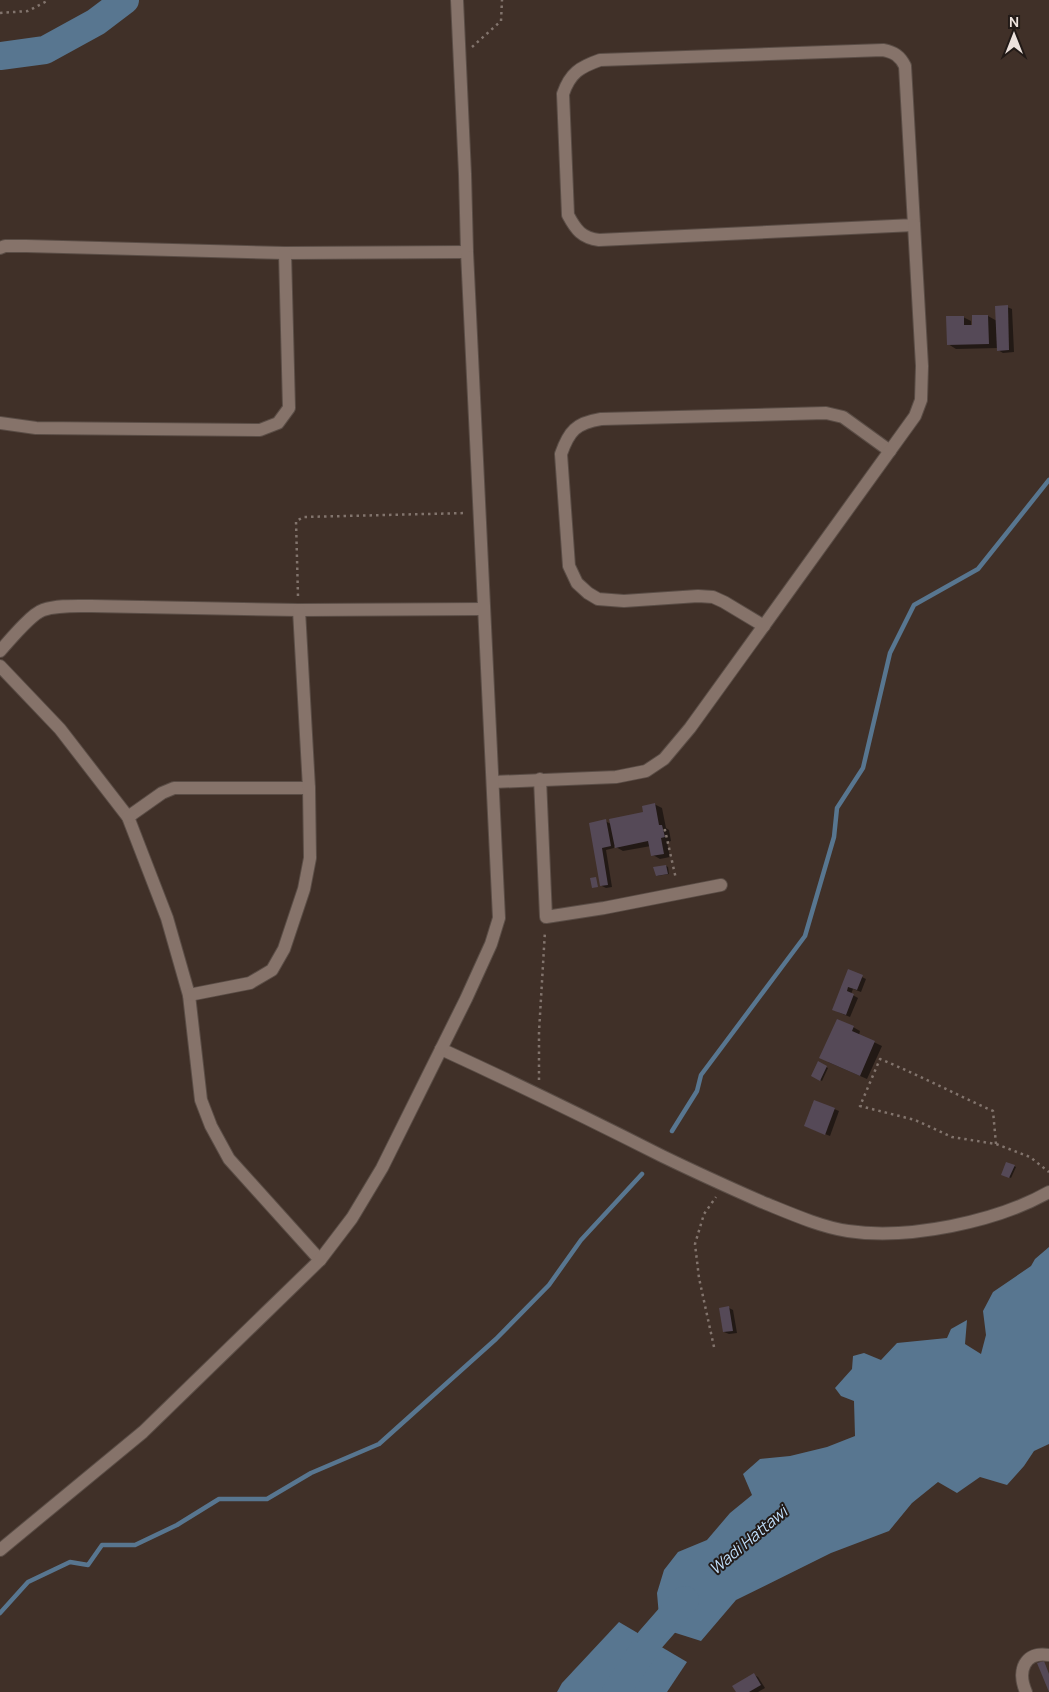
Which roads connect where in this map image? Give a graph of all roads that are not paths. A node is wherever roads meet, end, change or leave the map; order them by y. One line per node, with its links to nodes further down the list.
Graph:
1 (457, 0): 4 (street)
2 (914, 225): 2 (street); 7 (street)
3 (0, 248): 5 (street)
4 (467, 252): 5 (street); 8 (street)
5 (285, 253): 6 (street)
6 (0, 423)
7 (890, 451): 10 (street); 10 (street)
8 (484, 609): 9 (street); 14 (street)
9 (299, 610): 11 (street); 15 (street)
10 (764, 626): 13 (street)
11 (0, 651)
12 (0, 666): 16 (street)
13 (540, 780): 14 (street); 17 (street)
14 (493, 782): 19 (street)
15 (309, 788): 16 (street); 18 (street)
16 (128, 817): 18 (street)
17 (721, 885)
18 (189, 995): 21 (street)
19 (441, 1049): 20 (street); 21 (street)
20 (1049, 1192)
21 (320, 1260): 22 (street)
22 (0, 1550)
23 (1049, 1654): 24 (street)
24 (1026, 1692)

